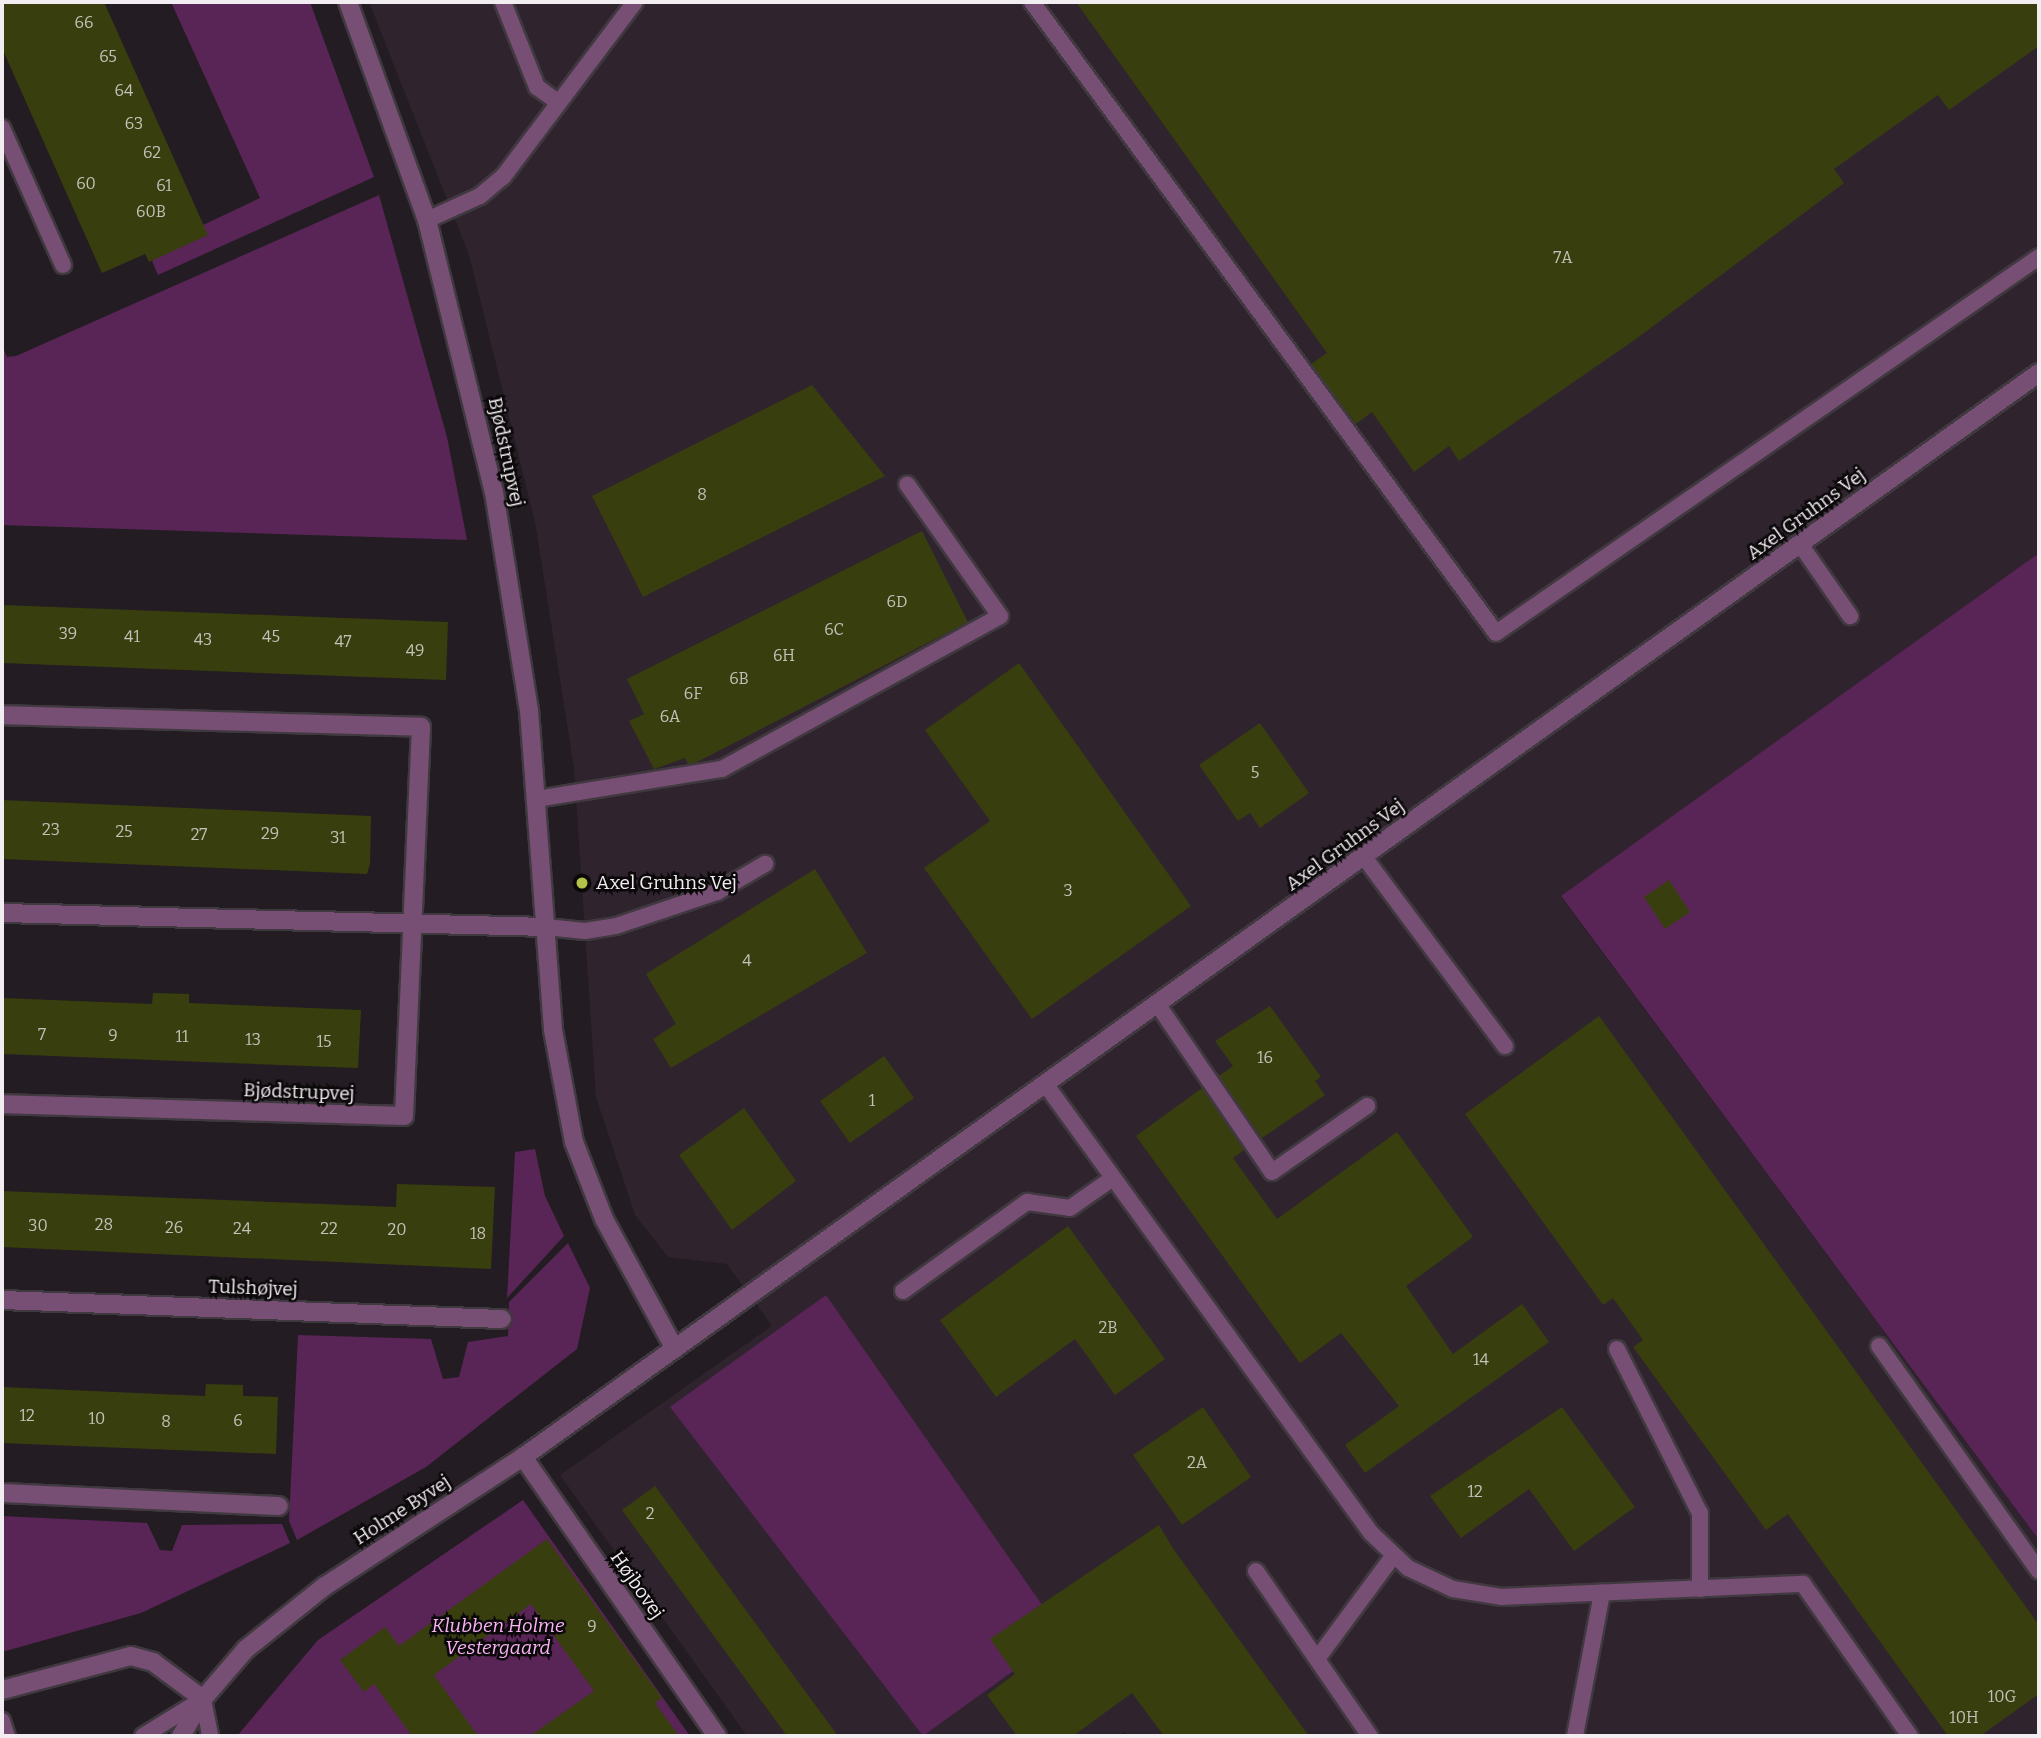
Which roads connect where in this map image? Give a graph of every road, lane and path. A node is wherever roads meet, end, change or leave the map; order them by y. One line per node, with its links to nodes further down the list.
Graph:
1 (348, 2): 7 (street, Bjødstrupvej)
2 (503, 2): 5 (lane)
3 (635, 2): 5 (lane)
4 (1032, 2): 8 (lane)
5 (559, 103): 7 (lane)
6 (2, 128): 9 (lane)
7 (427, 220): 15 (street, Bjødstrupvej)
8 (2039, 257)
9 (63, 265)
10 (2039, 373): 12 (street, Axel Gruhns Vej)
11 (907, 484): 15 (lane)
12 (1800, 544): 13 (lane); 16 (street, Axel Gruhns Vej)
13 (1850, 616)
14 (2, 715): 19 (street, Bjødstrupvej)
15 (536, 799): 20 (street, Bjødstrupvej)
16 (1364, 857): 21 (street, Axel Gruhns Vej); 22 (lane)
17 (765, 864): 20 (lane)
18 (2, 913): 19 (street)
19 (413, 926): 20 (street); 24 (street, Bjødstrupvej)
20 (546, 927): 31 (street, Bjødstrupvej)
21 (1158, 1005): 23 (street, Axel Gruhns Vej); 25 (lane)
22 (1505, 1046)
23 (1046, 1085): 26 (lane); 31 (street, Axel Gruhns Vej)
24 (2, 1104)
25 (1367, 1106)
26 (1113, 1178): 27 (lane); 36 (lane)
27 (903, 1291)
28 (2, 1300): 29 (street, Tulshøjvej)
29 (502, 1319)
30 (1879, 1346): 38 (lane)
31 (675, 1349): 33 (street, Holme Byvej)
32 (1617, 1349): 39 (lane)
33 (523, 1457): 43 (street, Holme Byvej); 49 (street, Højbovej)
34 (2, 1493): 35 (street)
35 (279, 1506)
36 (1394, 1555): 40 (lane); 41 (lane)
37 (1256, 1571): 41 (lane)
38 (2039, 1571)
39 (1700, 1589): 40 (lane); 52 (lane)
40 (1602, 1593): 51 (lane)
41 (1317, 1659): 50 (lane)
42 (2, 1690): 43 (street)
43 (203, 1699): 46 (lane); 47 (street, Holme Byvej); 48 (lane)
44 (2, 1721): 45 (lane)
45 (6, 1736)
46 (143, 1736)
47 (181, 1736)
48 (210, 1736)
49 (718, 1736)
50 (1370, 1736)
51 (1575, 1736)
52 (1910, 1736)

